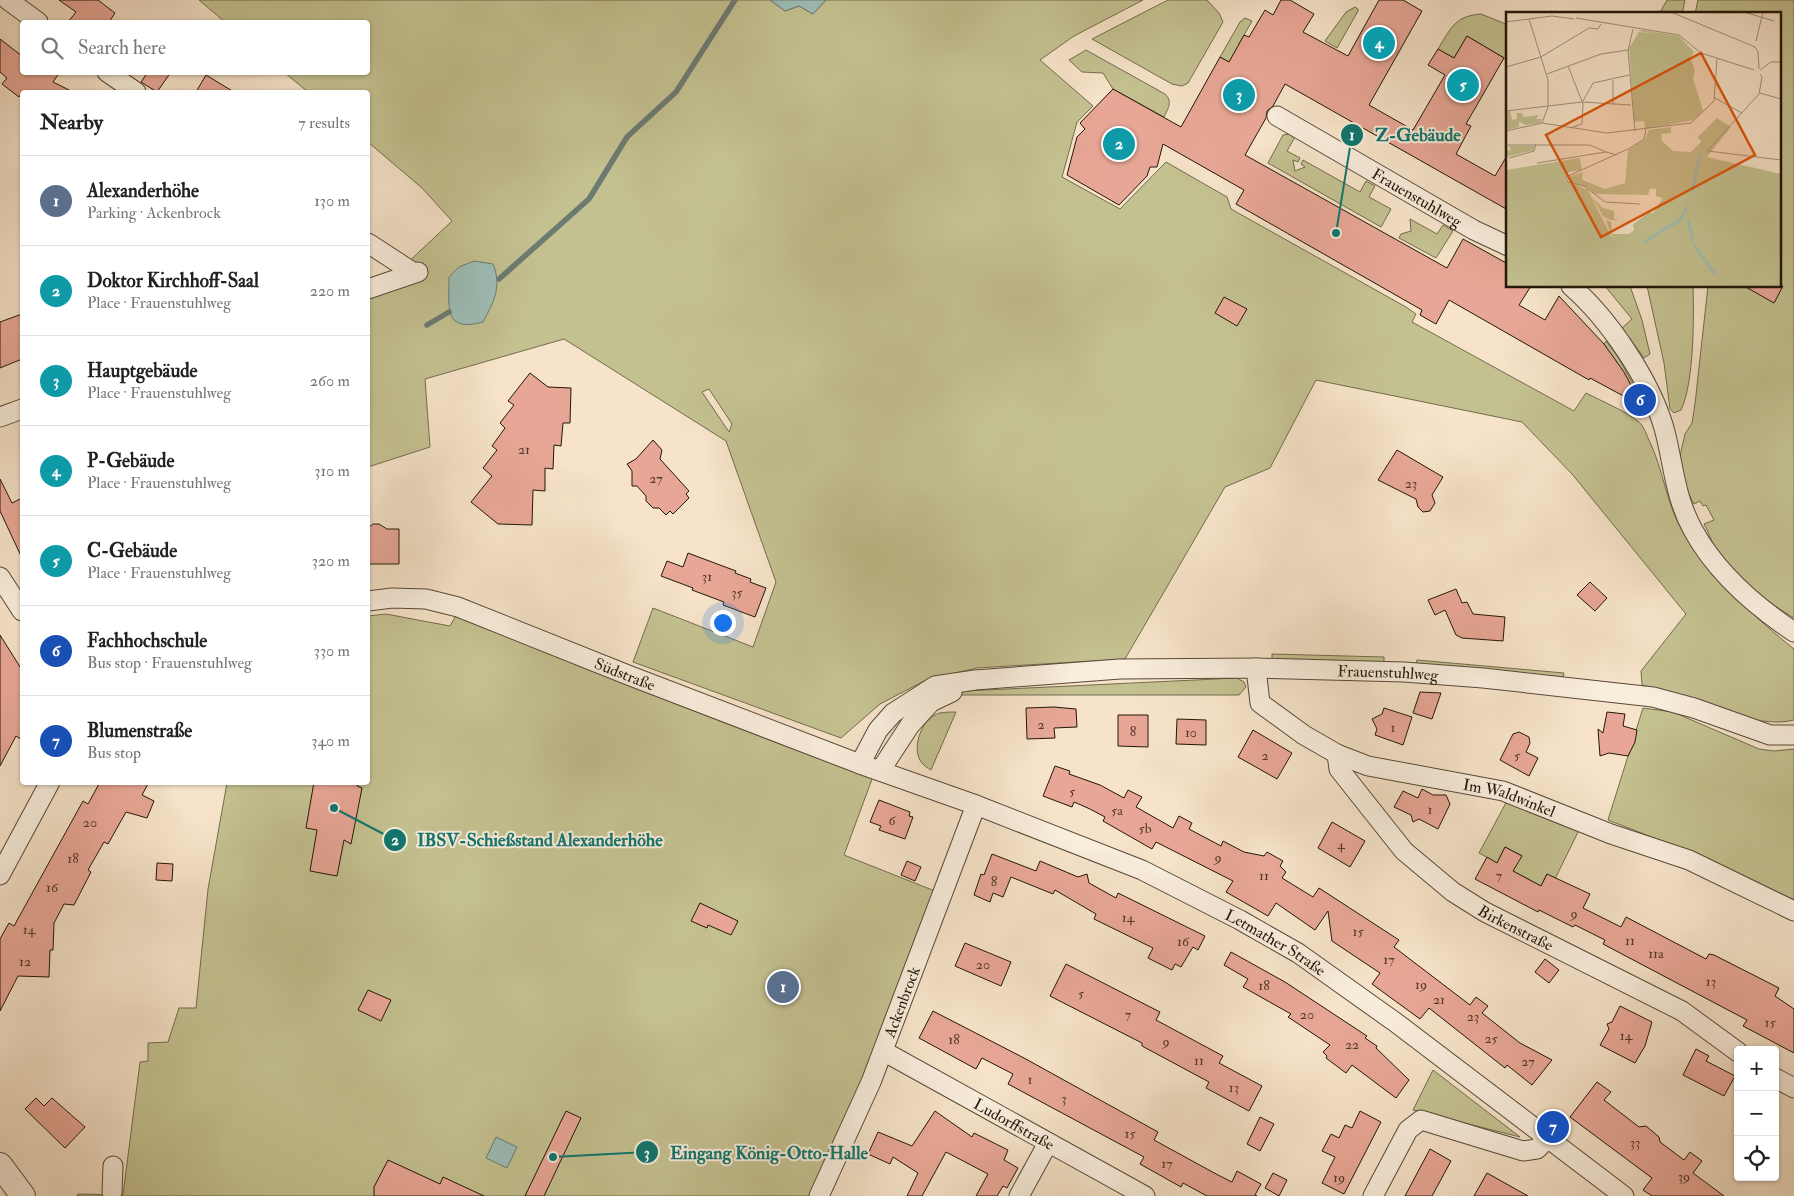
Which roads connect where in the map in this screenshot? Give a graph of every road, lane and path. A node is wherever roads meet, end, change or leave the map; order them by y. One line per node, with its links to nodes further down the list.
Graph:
1 (8, 0): 2 (street)
2 (35, 20)
3 (111, 75): 4 (street)
4 (133, 90)
5 (1277, 116): 7 (street, Frauenstuhlweg)
6 (370, 244): 8 (street)
7 (1506, 245)
8 (370, 288)
9 (1573, 288): 15 (street)
10 (20, 410): 11 (street)
11 (0, 417)
12 (0, 577): 14 (street)
13 (370, 601): 20 (street, Südstraße)
14 (20, 608)
15 (1794, 632)
16 (1256, 668): 17 (street, Frauenstuhlweg); 18 (street, Frauenstuhlweg); 19 (street, Im Waldwinkel)
17 (975, 680): 20 (street, Frauenstuhlweg); 21 (street, Frauenstuhlweg)
18 (1794, 735)
19 (1337, 754): 25 (street, Im Waldwinkel); 26 (street, Birkenstraße)
20 (860, 764): 21 (street, Südstraße)
21 (880, 771): 23 (street, Letmather Straße)
22 (48, 785): 24 (street)
23 (976, 805): 27 (street, Ackenbrock); 30 (street, Letmather Straße)
24 (0, 875)
25 (1794, 911)
26 (1734, 1049)
27 (883, 1051): 31 (street, Ludorffstraße); 38 (street, Ackenbrock)
28 (1779, 1080): 29 (street)
29 (1794, 1088)
30 (1548, 1138): 41 (street); 42 (street, Letmather Straße)
31 (1048, 1143): 39 (street); 40 (street, Ludorffstraße)
32 (0, 1165): 37 (street)
33 (113, 1166): 35 (street)
34 (0, 1188): 36 (street)
35 (112, 1192)
36 (5, 1196)
37 (24, 1196)
38 (820, 1196)
39 (1019, 1196)
40 (1145, 1196)
41 (1373, 1196)
42 (1624, 1196)

